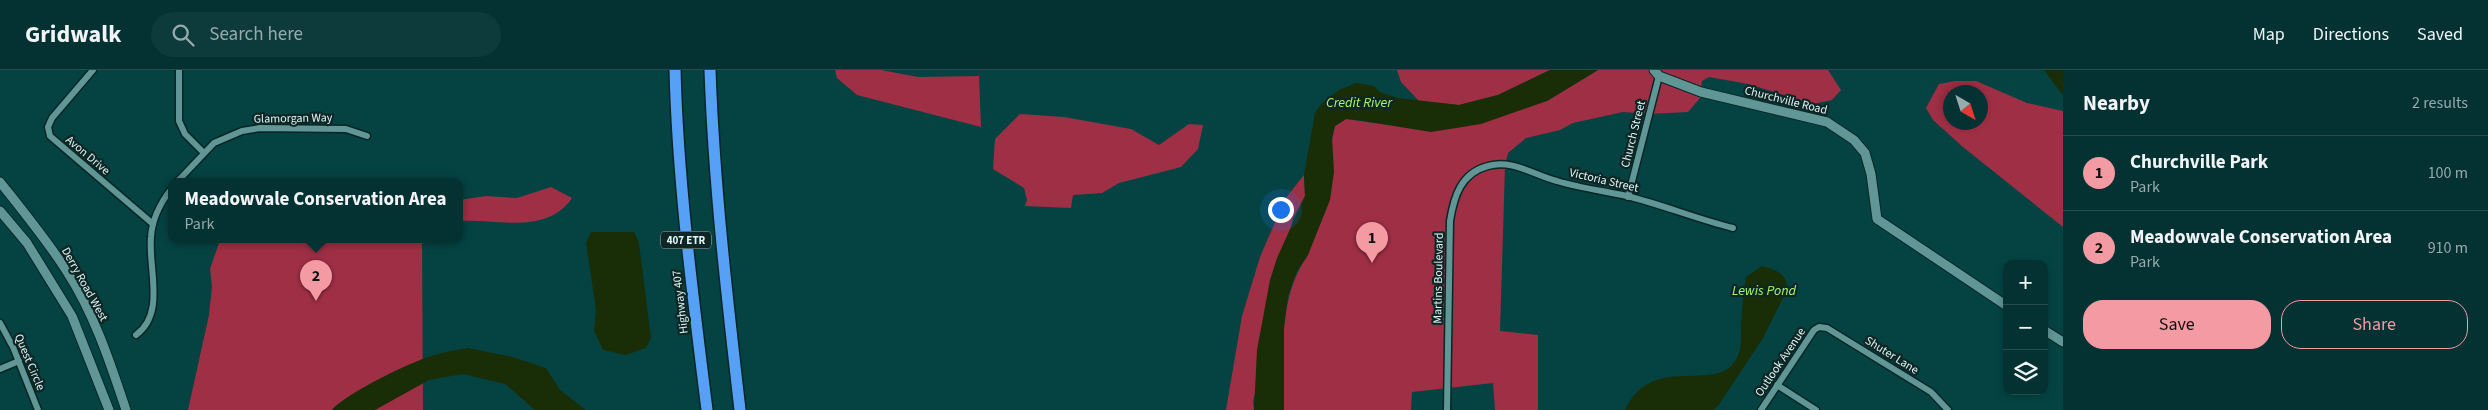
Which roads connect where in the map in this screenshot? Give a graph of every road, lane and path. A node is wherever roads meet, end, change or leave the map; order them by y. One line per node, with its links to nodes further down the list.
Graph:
1 (93, 70): 14 (street, Avon Drive)
2 (179, 70): 7 (street)
3 (675, 70): 28 (highway, Highway 407 / 407 ETR)
4 (710, 70): 29 (highway, 407 ETR)
5 (1656, 73): 12 (street, Church Street); 16 (main road, Churchville Road)
6 (367, 136): 7 (street, Glamorgan Way)
7 (204, 152): 9 (street, Glamorgan Way)
8 (1490, 165): 12 (street, Victoria Street); 30 (street, Martins Boulevard)
9 (181, 178)
10 (0, 182): 27 (main road, Derry Road West)
11 (168, 194): 14 (street)
12 (1628, 196): 15 (street, Victoria Street)
13 (0, 211): 26 (main road)
14 (153, 224): 20 (street)
15 (1733, 228)
16 (2006, 305)
17 (0, 323): 22 (street, Quest Circle)
18 (1819, 327): 24 (street, Outlook Avenue); 33 (street, Shuter Lane)
19 (2048, 333): 21 (main road)
20 (136, 335)
21 (2063, 342)
22 (19, 361): 23 (street); 25 (street, Quest Circle)
23 (0, 369)
24 (1777, 385): 31 (street, Outlook Avenue); 32 (street)
25 (38, 410)
26 (109, 410)
27 (126, 410)
28 (707, 410)
29 (740, 410)
30 (1447, 410)
31 (1761, 410)
32 (1816, 410)
33 (1948, 410)

